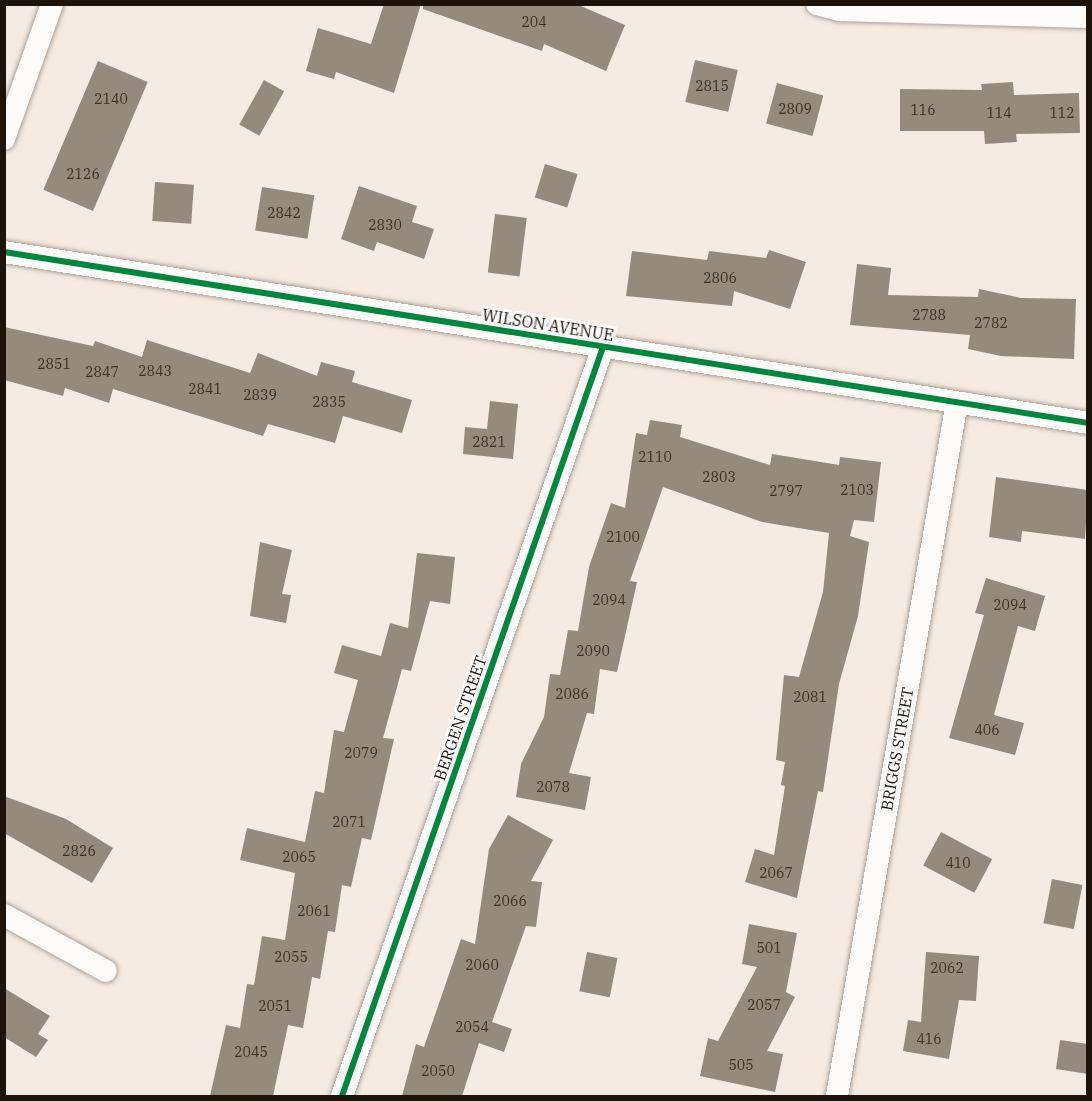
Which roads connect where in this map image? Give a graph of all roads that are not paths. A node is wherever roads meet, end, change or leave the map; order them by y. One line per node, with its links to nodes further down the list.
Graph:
1 (52, 4): 4 (street)
2 (817, 4): 3 (street)
3 (1088, 17)
4 (4, 138)
5 (4, 252): 6 (street, WILSON AVENUE)
6 (603, 347): 7 (street, WILSON AVENUE); 11 (street, BERGEN STREET)
7 (957, 402): 8 (street, WILSON AVENUE); 12 (street, BRIGGS STREET)
8 (1088, 423)
9 (4, 915): 10 (street)
10 (106, 971)
11 (342, 1096)
12 (837, 1096)

